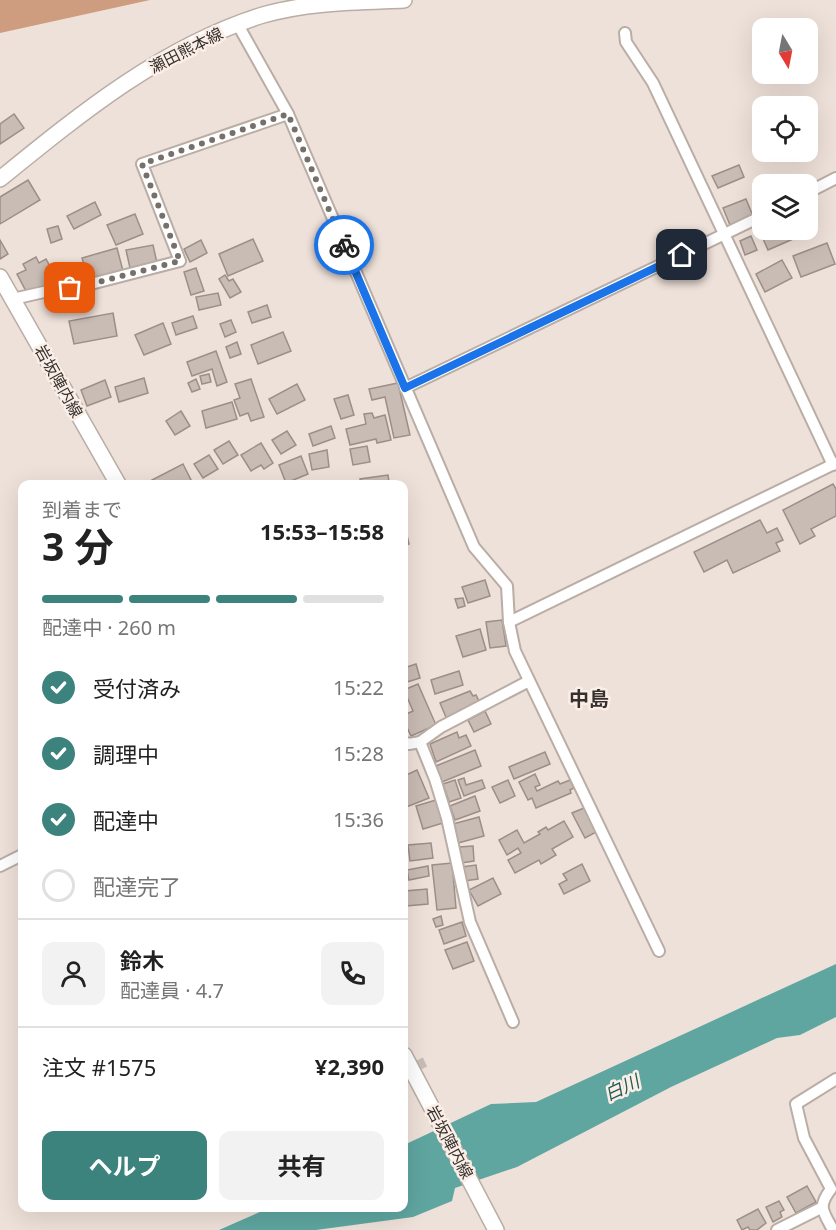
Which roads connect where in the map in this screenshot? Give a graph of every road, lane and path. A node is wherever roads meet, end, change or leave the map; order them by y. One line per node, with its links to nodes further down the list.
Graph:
1 (404, 0): 2 (main road, 瀬田熊本線)
2 (357, 1): 3 (main road, 瀬田熊本線)
3 (238, 25): 5 (street); 7 (main road, 瀬田熊本線)
4 (624, 33): 10 (street)
5 (288, 114): 12 (street); 13 (street)
6 (836, 178): 8 (street)
7 (0, 179)
8 (818, 187)
9 (752, 221): 10 (street)
10 (724, 235): 13 (street); 14 (street)
11 (0, 278): 12 (main road, 岩坂陣内線)
12 (13, 299): 15 (main road, 岩坂陣内線)
13 (405, 388): 16 (street)
14 (834, 464): 16 (street)
15 (116, 480)
16 (509, 622): 17 (street)
17 (529, 681): 18 (street); 22 (street)
18 (420, 742): 19 (street); 23 (street)
19 (408, 744)
20 (18, 857): 21 (street)
21 (0, 866)
22 (659, 951)
23 (513, 1022)
24 (408, 1062): 27 (main road, 岩坂陣内線)
25 (836, 1079): 26 (street)
26 (821, 1208): 28 (street); 29 (street)
27 (496, 1230)
28 (777, 1230)
29 (833, 1230)

